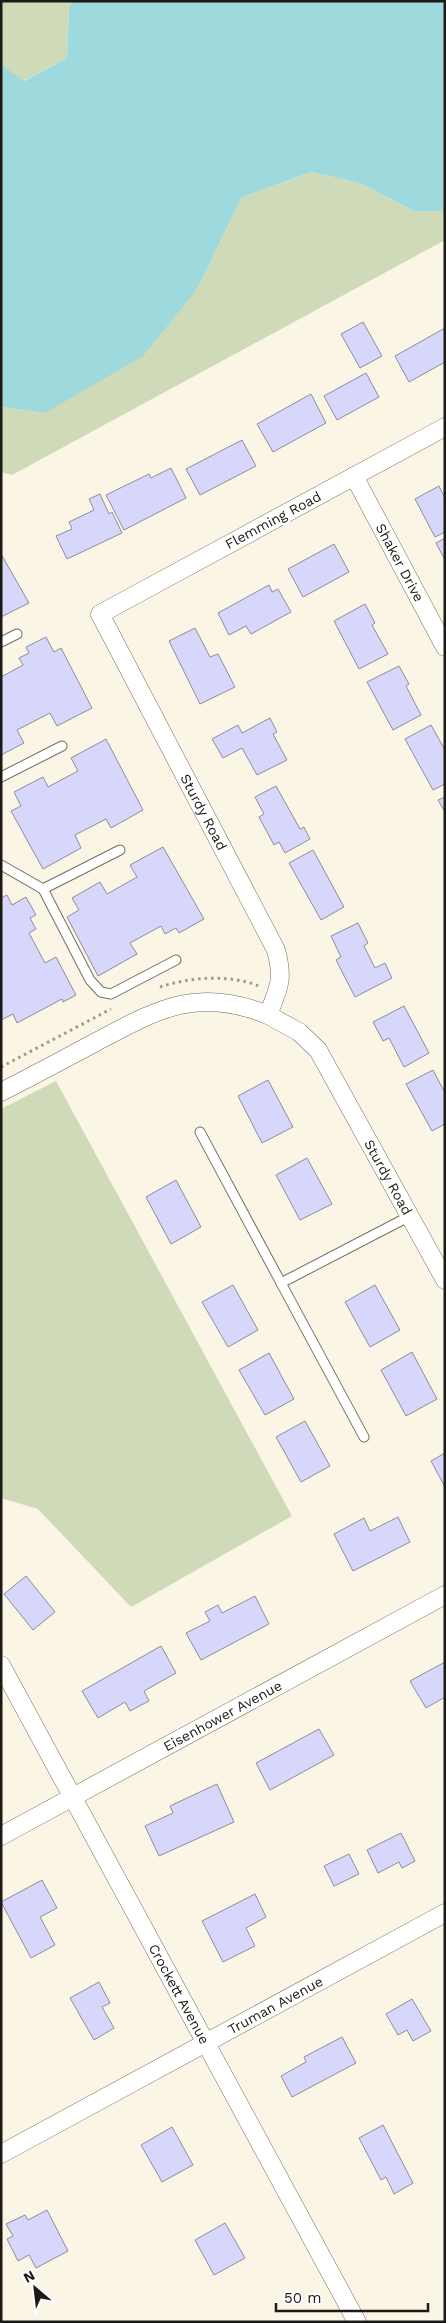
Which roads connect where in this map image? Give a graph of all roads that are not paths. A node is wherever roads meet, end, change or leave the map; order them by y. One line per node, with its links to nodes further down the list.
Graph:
1 (445, 427): 2 (street, Flemming Road)
2 (354, 476): 3 (street, Flemming Road); 6 (street, Shaker Drive)
3 (100, 614): 13 (street, Sturdy Road)
4 (17, 634): 5 (lane)
5 (1, 642)
6 (445, 647)
7 (62, 746): 8 (lane)
8 (1, 777)
9 (120, 850): 11 (lane)
10 (1, 865): 11 (lane)
11 (43, 889): 12 (lane)
12 (176, 960)
13 (268, 1015): 14 (street, Sturdy Road); 16 (street, Sturdy Road)
14 (1, 1092)
15 (200, 1132): 18 (lane)
16 (410, 1216): 17 (street, Sturdy Road); 18 (lane)
17 (445, 1280)
18 (281, 1283): 19 (lane)
19 (364, 1437)
20 (445, 1595): 22 (street, Eisenhower Avenue)
21 (1, 1665): 22 (street, Crockett Avenue)
22 (74, 1797): 23 (street, Eisenhower Avenue); 25 (street, Crockett Avenue)
23 (1, 1836)
24 (445, 1913): 25 (street, Truman Avenue)
25 (207, 2042): 26 (street, Truman Avenue); 27 (street, Crockett Avenue)
26 (1, 2154)
27 (357, 2322)

